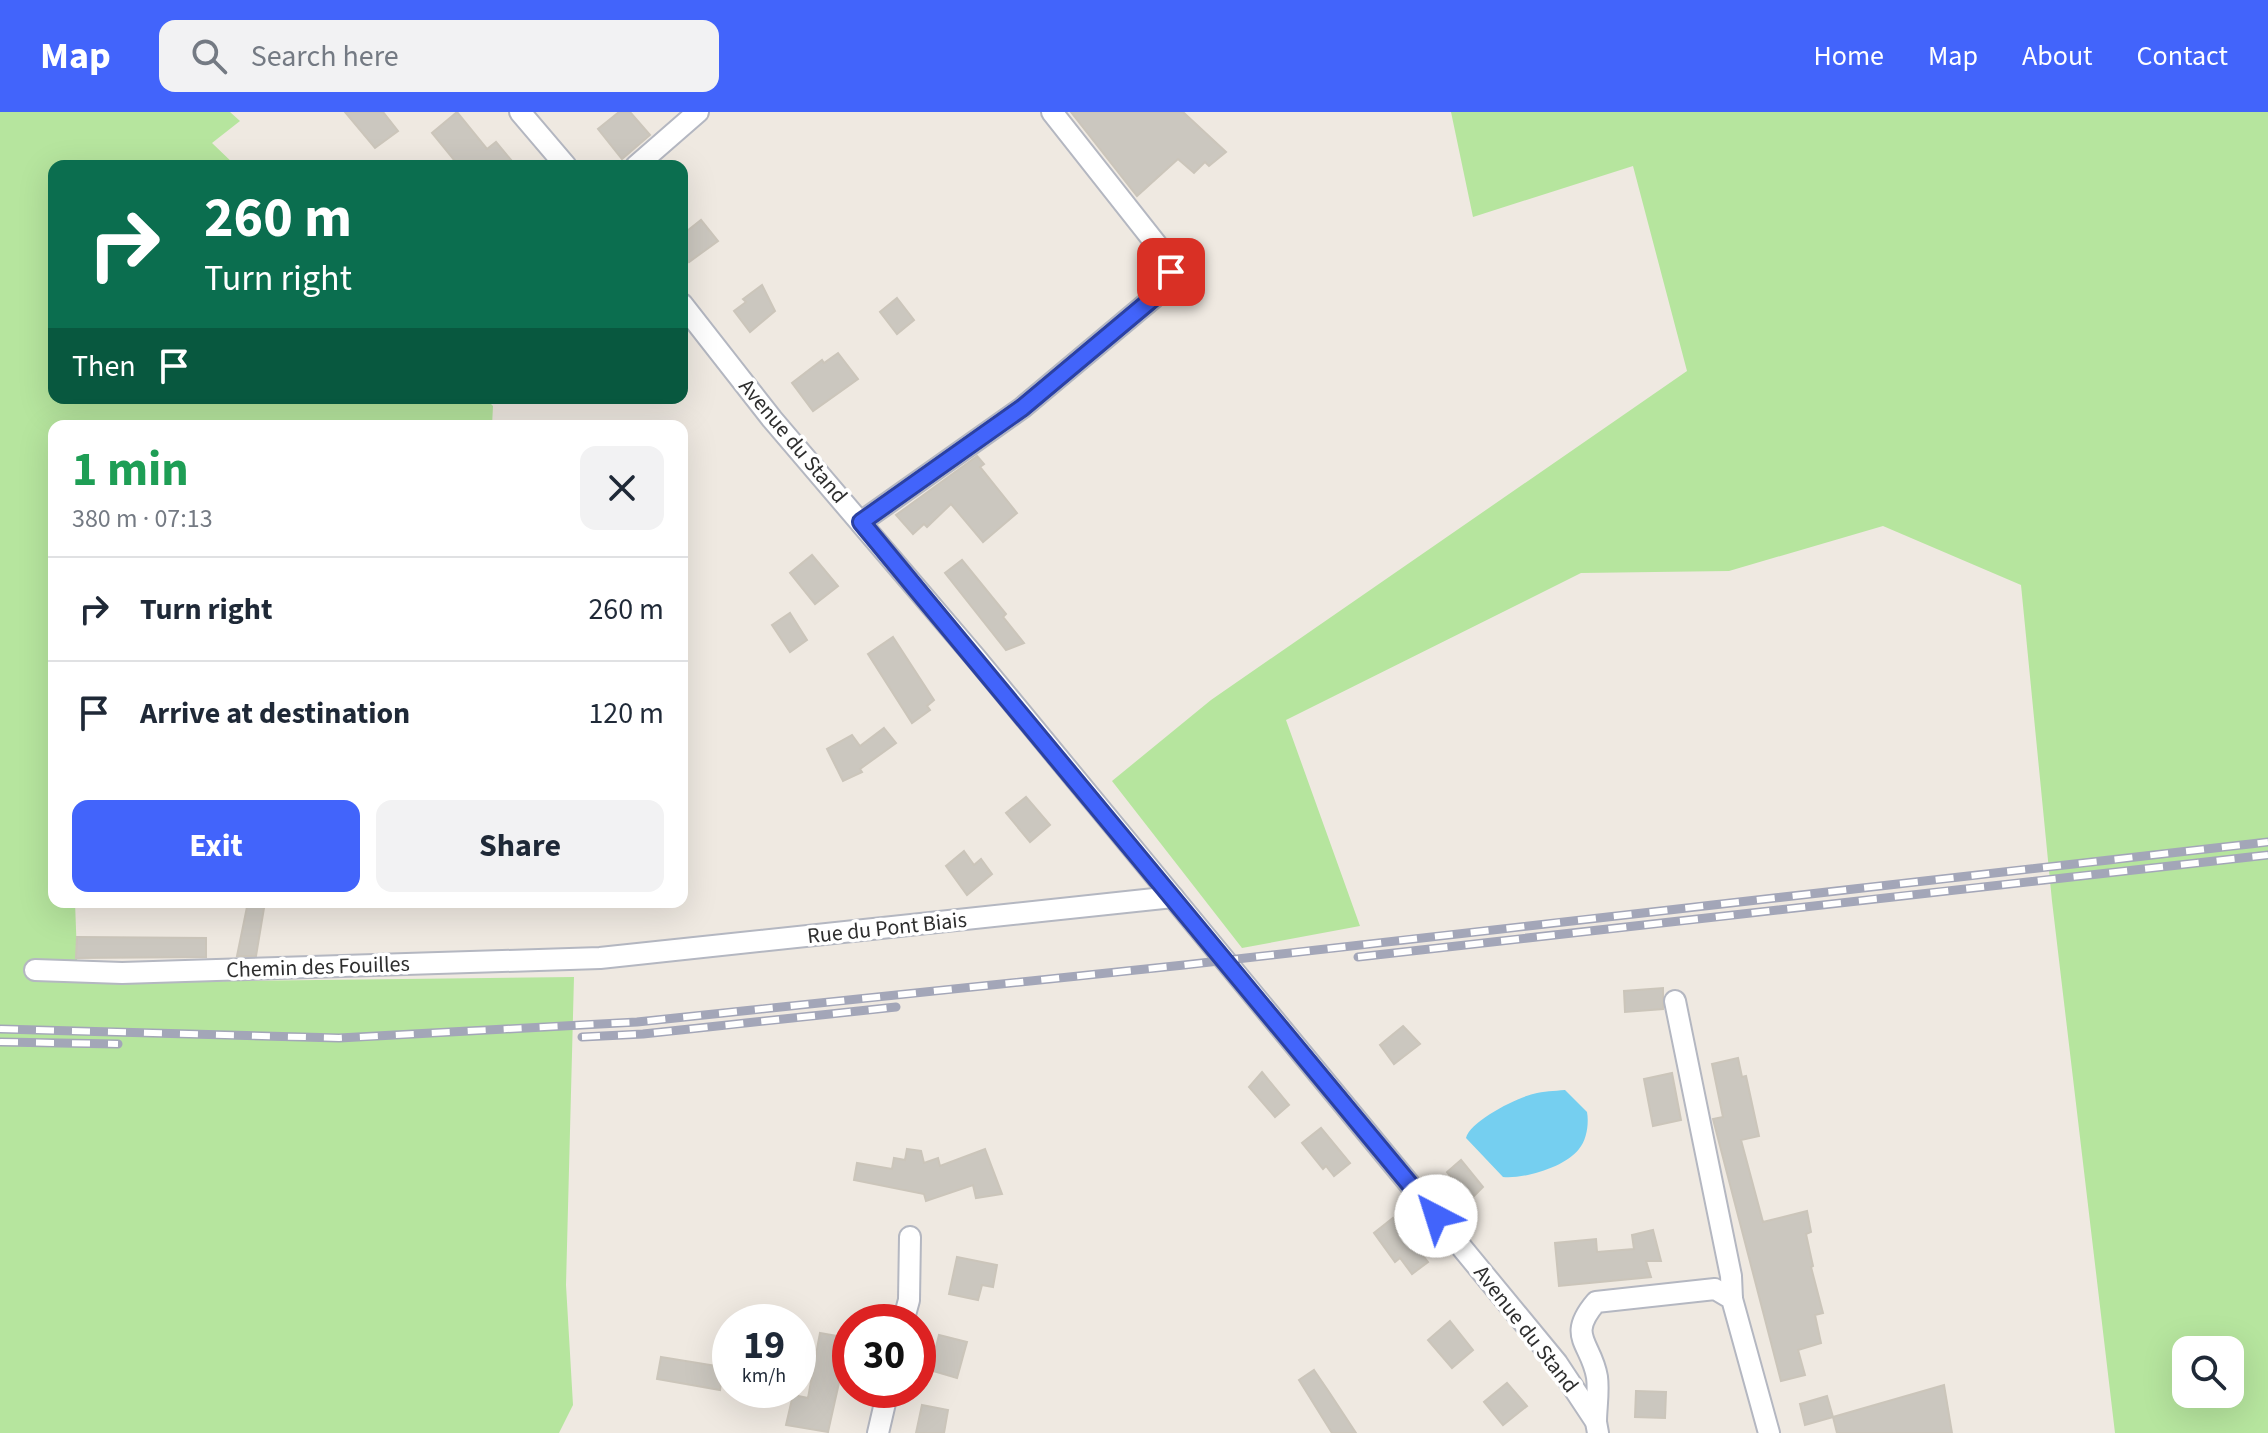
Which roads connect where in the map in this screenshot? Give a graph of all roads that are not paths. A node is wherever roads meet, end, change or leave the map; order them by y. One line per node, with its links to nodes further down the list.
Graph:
1 (520, 112): 4 (street)
2 (698, 112): 5 (street)
3 (1052, 112): 7 (street)
4 (561, 160)
5 (643, 160)
6 (688, 312): 7 (street, Avenue du Stand)
7 (861, 522): 8 (street, Avenue du Stand)
8 (1173, 897): 9 (street, Rue du Pont Biais); 16 (street, Avenue du Stand)
9 (600, 958): 10 (street, Chemin des Fouilles)
10 (35, 970)
11 (1675, 1001): 13 (street)
12 (910, 1237): 14 (street)
13 (1732, 1299): 16 (street); 18 (street)
14 (908, 1304)
15 (884, 1408): 17 (street)
16 (1597, 1428)
17 (878, 1433)
18 (1769, 1433)

